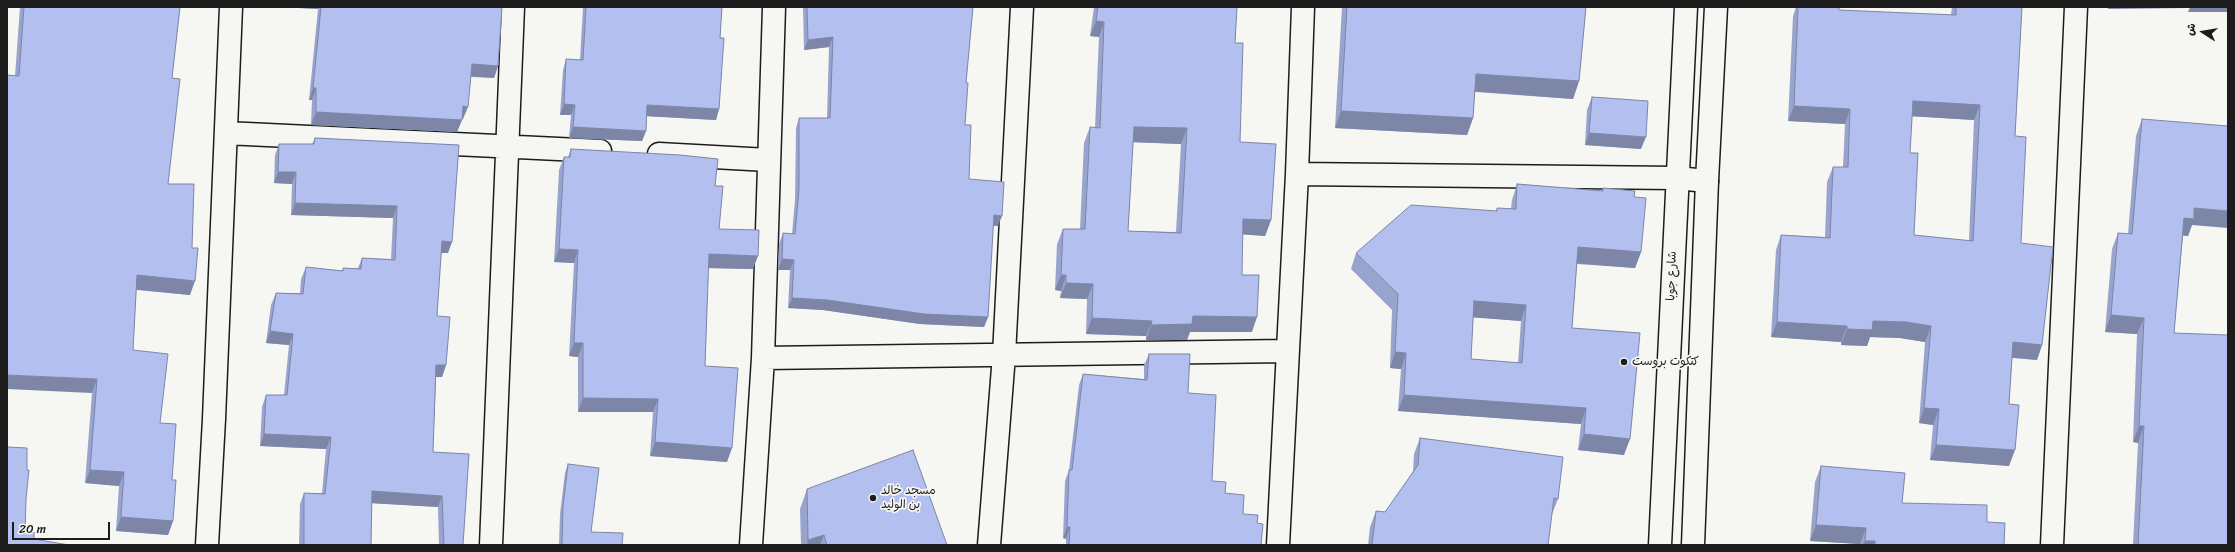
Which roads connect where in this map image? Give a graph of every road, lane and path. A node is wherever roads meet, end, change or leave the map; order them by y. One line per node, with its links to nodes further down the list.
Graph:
1 (231, 7): 9 (street)
2 (513, 7): 10 (street)
3 (774, 7): 13 (street)
4 (1022, 7): 18 (street)
5 (1303, 7): 14 (street)
6 (1686, 7): 15 (street, شارع جوبا)
7 (1716, 7): 16 (street)
8 (2076, 7): 27 (street)
9 (226, 133): 10 (street); 20 (street)
10 (508, 146): 11 (street); 21 (street)
11 (618, 152)
12 (642, 153): 13 (street)
13 (768, 160): 19 (street)
14 (1297, 174): 15 (street); 17 (street)
15 (1676, 178): 16 (street); 25 (street, شارع جوبا)
16 (1707, 181): 26 (street)
17 (1287, 351): 18 (street); 24 (street)
18 (1004, 355): 19 (street); 23 (street)
19 (763, 358): 22 (street)
20 (207, 545)
21 (491, 545)
22 (751, 545)
23 (989, 545)
24 (1278, 545)
25 (1660, 545)
26 (1693, 545)
27 (2052, 545)

